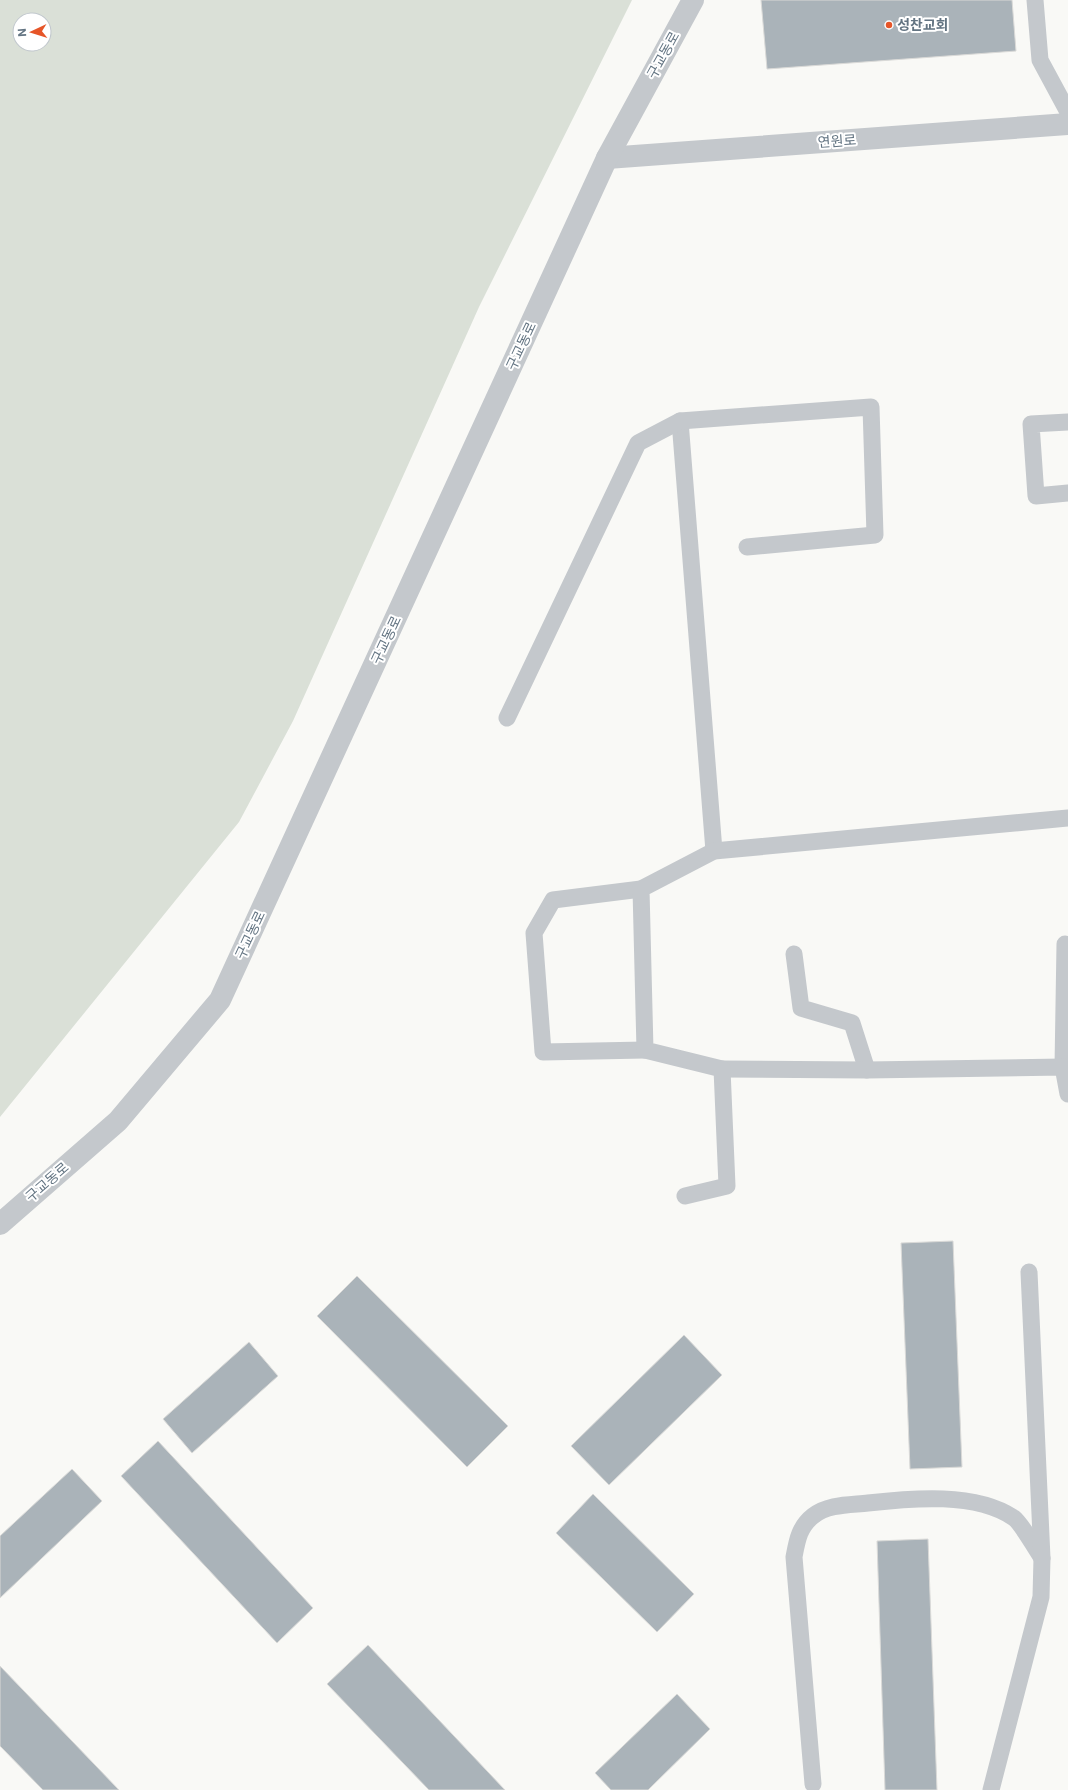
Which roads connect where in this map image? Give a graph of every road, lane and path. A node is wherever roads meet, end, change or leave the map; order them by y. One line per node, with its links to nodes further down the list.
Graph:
1 (693, 0): 5 (street, 구교동로)
2 (1035, 0): 3 (lane)
3 (1068, 112)
4 (1068, 124): 5 (street, 연원로)
5 (607, 158): 22 (street, 구교동로)
6 (680, 421): 9 (lane); 10 (lane); 12 (lane)
7 (1068, 422): 8 (lane)
8 (1068, 493)
9 (748, 547)
10 (507, 718)
11 (1068, 818): 12 (lane)
12 (714, 851): 13 (lane)
13 (641, 889): 16 (lane); 16 (lane)
14 (1065, 944): 17 (lane)
15 (794, 954): 19 (lane)
16 (645, 1050): 18 (lane)
17 (1063, 1067): 19 (lane); 20 (lane)
18 (722, 1069): 19 (lane); 21 (lane)
19 (867, 1070)
20 (1068, 1094)
21 (685, 1196)
22 (0, 1224)
23 (1029, 1272): 24 (lane)
24 (1042, 1558): 25 (lane); 26 (lane)
25 (813, 1784)
26 (991, 1790)

